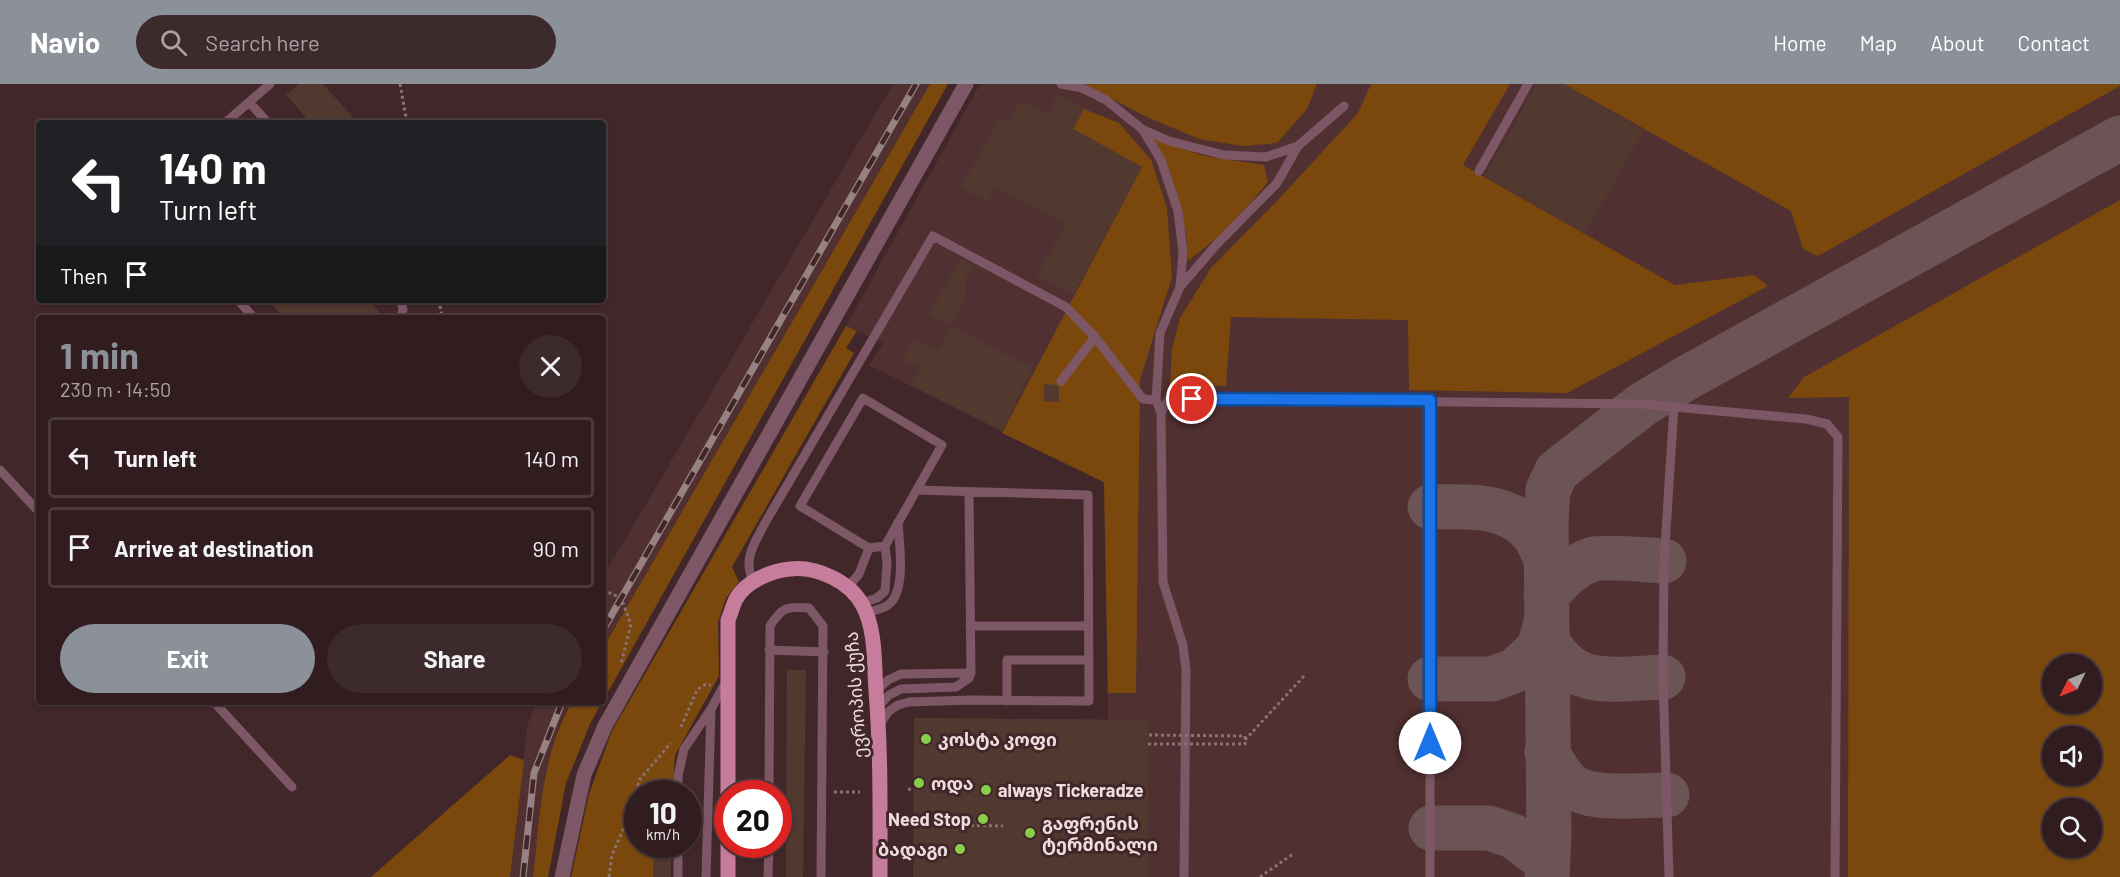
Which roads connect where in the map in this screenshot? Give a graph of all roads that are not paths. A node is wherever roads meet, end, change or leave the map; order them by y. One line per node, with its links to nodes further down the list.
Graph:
1 (270, 84): 5 (lane)
2 (966, 84): 51 (street)
3 (1061, 84): 9 (lane)
4 (1528, 84): 11 (lane)
5 (249, 102): 7 (lane); 8 (lane)
6 (1344, 106): 10 (lane)
7 (228, 120)
8 (265, 120)
9 (1142, 129): 10 (lane); 12 (lane)
10 (1298, 146): 12 (lane)
11 (1479, 171)
12 (1180, 287): 17 (lane)
13 (241, 303): 14 (lane)
14 (251, 315)
15 (1095, 337): 16 (lane); 17 (lane); 28 (lane)
16 (1061, 381)
17 (1156, 400): 20 (lane)
18 (1430, 400): 19 (lane); 20 (lane); 59 (lane)
19 (1674, 407): 60 (lane); 61 (lane)
20 (1161, 413): 58 (lane)
21 (0, 470): 24 (lane)
22 (917, 490): 23 (lane); 25 (lane); 27 (lane)
23 (969, 492): 31 (lane); 32 (lane)
24 (36, 510)
25 (898, 522): 26 (lane); 30 (lane)
26 (885, 546): 27 (lane); 30 (lane)
27 (869, 548): 29 (lane)
28 (754, 581): 29 (main road, ევროპის ქუჩა); 37 (main road, ევროპის ქუჩა)
29 (848, 587): 30 (main road, ევროპის ქუჩა)
30 (864, 608): 38 (main road, ევროპის ქუჩა)
31 (970, 626): 32 (lane); 36 (lane)
32 (1088, 626): 35 (lane)
33 (769, 650): 34 (lane); 34 (lane); 46 (lane)
34 (824, 652): 56 (lane)
35 (1088, 660): 39 (lane); 39 (lane)
36 (971, 673): 38 (lane); 41 (lane)
37 (721, 682): 42 (lane); 45 (main road, ევროპის ქუჩა)
38 (876, 691): 41 (main road, ევროპის ქუჩა)
39 (1007, 701): 43 (lane)
40 (217, 705): 47 (lane)
41 (878, 707): 43 (main road, ევროპის ქუჩა)
42 (711, 709): 44 (lane); 53 (lane)
43 (879, 725): 57 (main road, ევროპის ქუჩა)
44 (678, 780)
45 (727, 780)
46 (769, 780)
47 (292, 786)
48 (678, 858): 52 (lane)
49 (728, 858): 54 (main road)
50 (769, 858): 55 (lane)
51 (562, 877)
52 (678, 877)
53 (706, 877)
54 (728, 877)
55 (768, 877)
56 (821, 877)
57 (880, 877)
58 (1184, 877)
59 (1430, 877)
60 (1669, 877)
61 (1835, 877)

